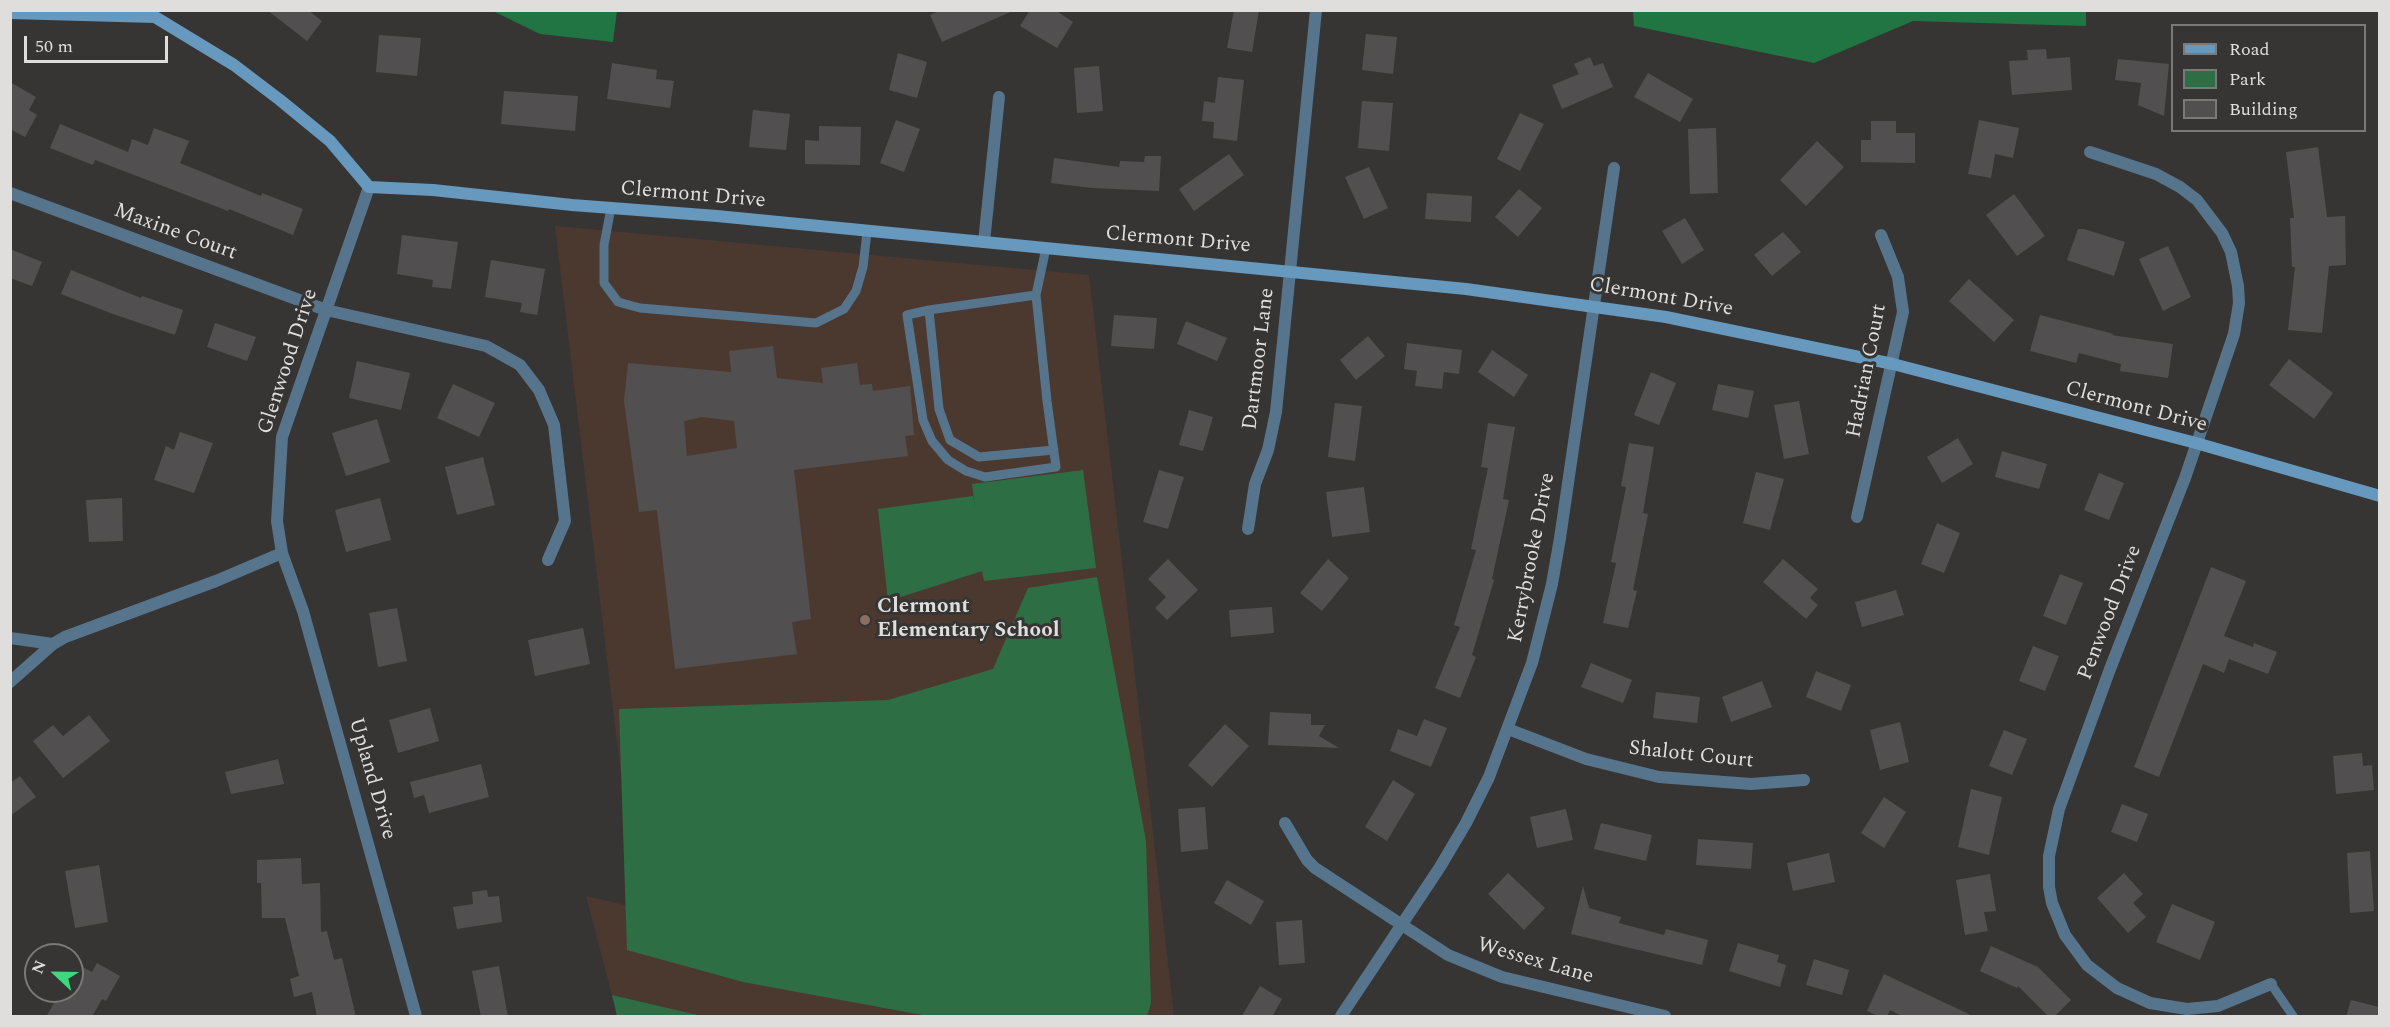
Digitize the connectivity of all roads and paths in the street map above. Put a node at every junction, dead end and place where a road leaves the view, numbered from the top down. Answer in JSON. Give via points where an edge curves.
{"nodes":[{"id":1,"x":1316,"y":10,"type":"edge"},
{"id":2,"x":10,"y":13,"type":"edge"},
{"id":3,"x":152,"y":14,"type":"edge"},
{"id":4,"x":999,"y":97,"type":"dead end"},
{"id":5,"x":2090,"y":152,"type":"dead end"},
{"id":6,"x":1614,"y":168,"type":"dead end"},
{"id":7,"x":369,"y":187,"type":"junction"},
{"id":8,"x":10,"y":193,"type":"edge"},
{"id":9,"x":611,"y":208,"type":"junction"},
{"id":10,"x":867,"y":232,"type":"junction"},
{"id":11,"x":1881,"y":235,"type":"dead end"},
{"id":12,"x":984,"y":242,"type":"junction"},
{"id":13,"x":1046,"y":248,"type":"junction"},
{"id":14,"x":1290,"y":271,"type":"junction"},
{"id":15,"x":1036,"y":295,"type":"junction"},
{"id":16,"x":1593,"y":306,"type":"junction"},
{"id":17,"x":326,"y":310,"type":"junction"},
{"id":18,"x":929,"y":310,"type":"junction"},
{"id":19,"x":1893,"y":364,"type":"junction"},
{"id":20,"x":2196,"y":443,"type":"junction"},
{"id":21,"x":1054,"y":450,"type":"junction"},
{"id":22,"x":2379,"y":496,"type":"edge"},
{"id":23,"x":1857,"y":517,"type":"dead end"},
{"id":24,"x":1248,"y":529,"type":"dead end"},
{"id":25,"x":282,"y":553,"type":"junction"},
{"id":26,"x":548,"y":560,"type":"dead end"},
{"id":27,"x":10,"y":638,"type":"edge"},
{"id":28,"x":52,"y":644,"type":"junction"},
{"id":29,"x":10,"y":682,"type":"edge"},
{"id":30,"x":1508,"y":729,"type":"junction"},
{"id":31,"x":1804,"y":780,"type":"dead end"},
{"id":32,"x":1285,"y":823,"type":"dead end"},
{"id":33,"x":1401,"y":926,"type":"junction"},
{"id":34,"x":2271,"y":984,"type":"joint"},
{"id":35,"x":416,"y":1017,"type":"edge"},
{"id":36,"x":1341,"y":1017,"type":"edge"},
{"id":37,"x":1665,"y":1017,"type":"edge"},
{"id":38,"x":2293,"y":1017,"type":"edge"}],
"edges":[{"from":1,"to":14,"type":"street","name":"Dartmoor Lane"},
{"from":2,"to":3,"type":"street"},
{"from":3,"to":7,"type":"street","via":[[234,65],[280,100],[330,141]]},
{"from":4,"to":12,"type":"street"},
{"from":5,"to":20,"type":"street","name":"Penwood Drive","via":[[2156,174],[2180,187],[2211,216],[2231,252],[2238,286],[2237,321]]},
{"from":6,"to":16,"type":"street","name":"Kerrybrooke Drive"},
{"from":7,"to":9,"type":"street","name":"Clermont Drive"},
{"from":7,"to":17,"type":"street","name":"Glenwood Drive"},
{"from":8,"to":17,"type":"street","name":"Maxine Court"},
{"from":9,"to":10,"type":"street","name":"Clermont Drive"},
{"from":9,"to":10,"type":"lane","via":[[604,245],[604,283],[618,302],[640,308],[816,323],[844,309],[856,291]]},
{"from":10,"to":12,"type":"street","name":"Clermont Drive"},
{"from":11,"to":19,"type":"street","name":"Hadrian Court","via":[[1902,293],[1903,312]]},
{"from":12,"to":13,"type":"street","name":"Clermont Drive"},
{"from":13,"to":14,"type":"street","name":"Clermont Drive"},
{"from":13,"to":15,"type":"lane"},
{"from":14,"to":16,"type":"street","name":"Clermont Drive"},
{"from":14,"to":24,"type":"street","name":"Dartmoor Lane","via":[[1275,420],[1256,484]]},
{"from":15,"to":18,"type":"lane"},
{"from":15,"to":21,"type":"lane"},
{"from":16,"to":19,"type":"street","name":"Clermont Drive","via":[[1666,317]]},
{"from":16,"to":30,"type":"street","name":"Kerrybrooke Drive","via":[[1552,584],[1532,663]]},
{"from":17,"to":25,"type":"street","name":"Glenwood Drive","via":[[282,437],[277,521]]},
{"from":17,"to":26,"type":"street","name":"Maxine Court","via":[[486,346],[520,365],[539,390],[554,425],[566,521]]},
{"from":18,"to":21,"type":"lane","via":[[939,409],[950,440],[979,458]]},
{"from":18,"to":21,"type":"lane","via":[[907,315],[922,420],[932,441],[948,460],[985,477],[1056,467]]},
{"from":19,"to":20,"type":"street","name":"Clermont Drive"},
{"from":19,"to":23,"type":"street","name":"Hadrian Court"},
{"from":20,"to":22,"type":"street","name":"Clermont Drive"},
{"from":20,"to":34,"type":"street","name":"Penwood Drive","via":[[2058,809],[2049,856],[2049,887],[2058,919],[2076,952],[2103,978],[2135,997],[2167,1006],[2204,1008]]},
{"from":25,"to":28,"type":"street"},
{"from":25,"to":35,"type":"street","name":"Upland Drive","via":[[303,611]]},
{"from":27,"to":28,"type":"street"},
{"from":28,"to":29,"type":"street"},
{"from":30,"to":31,"type":"street","name":"Shalott Court","via":[[1586,759],[1659,777],[1735,784]]},
{"from":30,"to":33,"type":"street","name":"Kerrybrooke Drive","via":[[1466,823]]},
{"from":32,"to":33,"type":"street","name":"Wessex Lane","via":[[1315,868]]},
{"from":33,"to":36,"type":"street","name":"Kerrybrooke Drive"},
{"from":33,"to":37,"type":"street","name":"Wessex Lane","via":[[1448,955],[1502,977]]},
{"from":34,"to":38,"type":"lane"}]}
